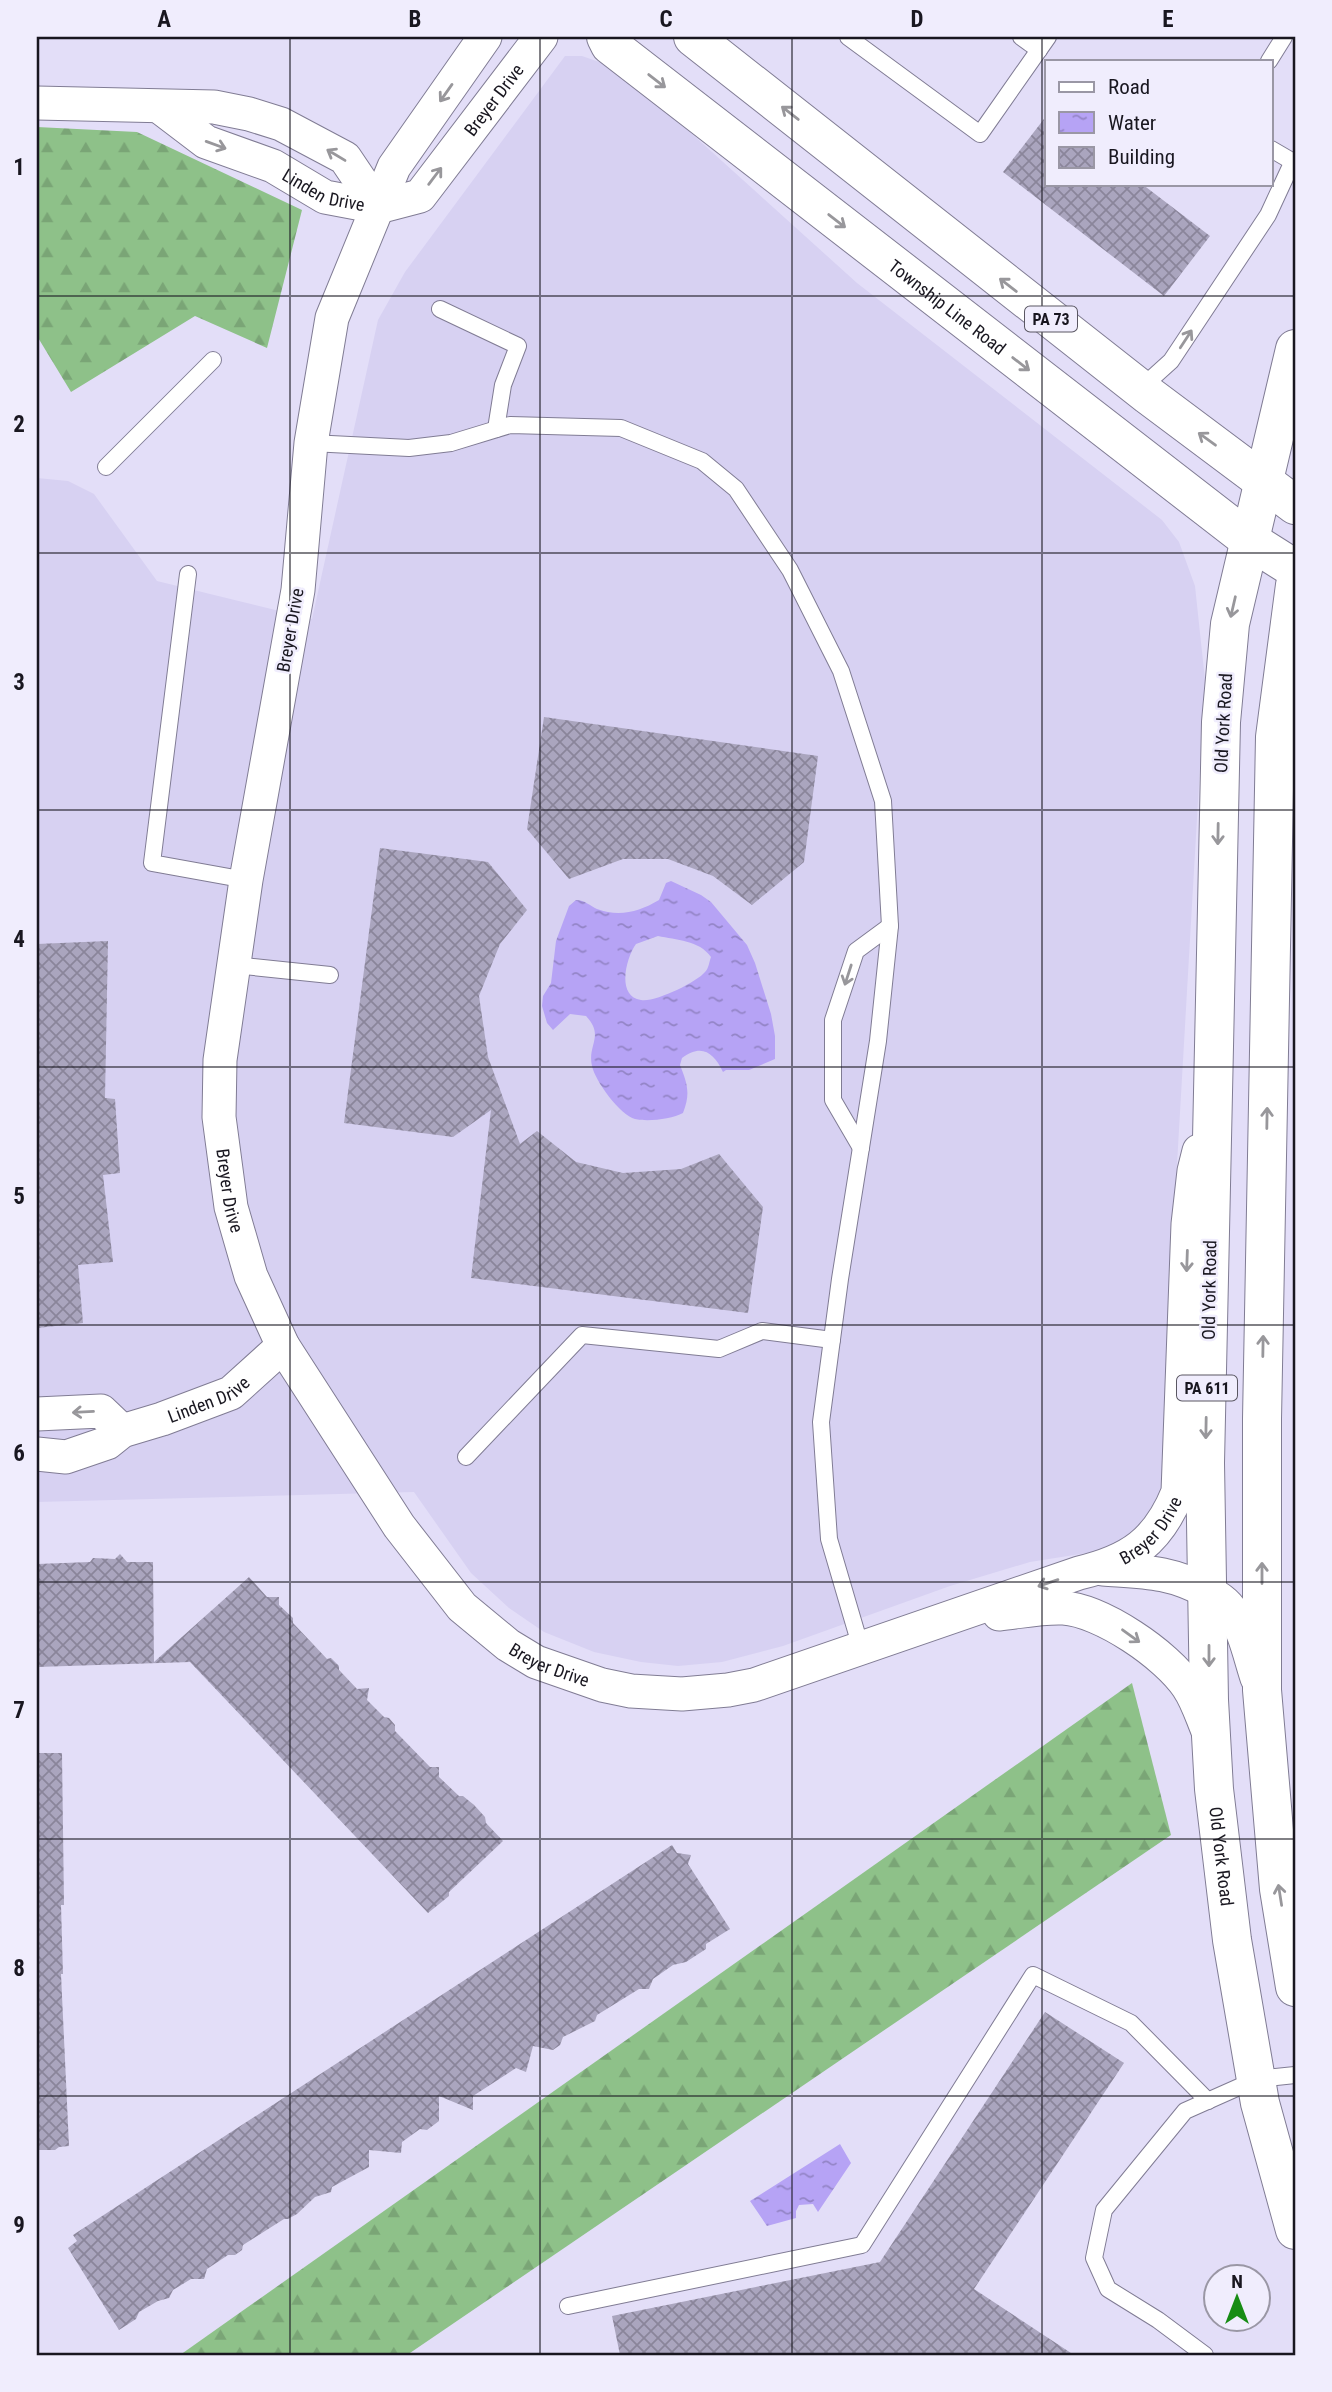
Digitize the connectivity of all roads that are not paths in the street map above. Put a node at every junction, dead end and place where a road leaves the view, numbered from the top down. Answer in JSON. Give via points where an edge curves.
{"nodes":[{"id":1,"x":485,"y":37,"type":"edge"},
{"id":2,"x":541,"y":37,"type":"edge"},
{"id":3,"x":606,"y":37,"type":"edge"},
{"id":4,"x":693,"y":37,"type":"edge"},
{"id":5,"x":848,"y":37,"type":"edge"},
{"id":6,"x":1021,"y":37,"type":"edge"},
{"id":7,"x":1284,"y":37,"type":"edge"},
{"id":8,"x":1043,"y":43,"type":"edge"},
{"id":9,"x":1270,"y":60,"type":"edge"},
{"id":10,"x":37,"y":103,"type":"edge"},
{"id":11,"x":1272,"y":150,"type":"edge"},
{"id":12,"x":1294,"y":162,"type":"edge"},
{"id":13,"x":378,"y":207,"type":"junction"},
{"id":14,"x":440,"y":309,"type":"dead end"},
{"id":15,"x":1295,"y":349,"type":"edge"},
{"id":16,"x":213,"y":360,"type":"dead end"},
{"id":17,"x":1140,"y":389,"type":"junction"},
{"id":18,"x":496,"y":429,"type":"junction"},
{"id":19,"x":311,"y":443,"type":"junction"},
{"id":20,"x":106,"y":467,"type":"dead end"},
{"id":21,"x":1263,"y":478,"type":"junction"},
{"id":22,"x":1295,"y":505,"type":"edge"},
{"id":23,"x":1249,"y":540,"type":"junction"},
{"id":24,"x":1295,"y":569,"type":"edge"},
{"id":25,"x":188,"y":574,"type":"dead end"},
{"id":26,"x":1295,"y":585,"type":"edge"},
{"id":27,"x":1285,"y":725,"type":"edge"},
{"id":28,"x":246,"y":880,"type":"junction"},
{"id":29,"x":890,"y":926,"type":"junction"},
{"id":30,"x":234,"y":965,"type":"junction"},
{"id":31,"x":330,"y":975,"type":"dead end"},
{"id":32,"x":1212,"y":1098,"type":"junction"},
{"id":33,"x":861,"y":1148,"type":"junction"},
{"id":34,"x":832,"y":1340,"type":"junction"},
{"id":35,"x":283,"y":1346,"type":"junction"},
{"id":36,"x":37,"y":1414,"type":"edge"},
{"id":37,"x":122,"y":1431,"type":"junction"},
{"id":38,"x":37,"y":1454,"type":"edge"},
{"id":39,"x":466,"y":1457,"type":"dead end"},
{"id":40,"x":1098,"y":1568,"type":"junction"},
{"id":41,"x":1209,"y":1593,"type":"junction"},
{"id":42,"x":947,"y":1618,"type":"junction"},
{"id":43,"x":861,"y":1648,"type":"junction"},
{"id":44,"x":1262,"y":1690,"type":"junction"},
{"id":45,"x":1212,"y":1740,"type":"junction"},
{"id":46,"x":1294,"y":1971,"type":"edge"},
{"id":47,"x":1295,"y":2075,"type":"edge"},
{"id":48,"x":1256,"y":2078,"type":"junction"},
{"id":49,"x":1208,"y":2101,"type":"junction"},
{"id":50,"x":1295,"y":2230,"type":"edge"},
{"id":51,"x":568,"y":2306,"type":"dead end"},
{"id":52,"x":1205,"y":2355,"type":"edge"}],
"edges":[{"from":1,"to":13,"type":"street","name":"Breyer Drive","one_way":true,"via":[[394,167]]},
{"from":13,"to":2,"type":"street","name":"Breyer Drive","one_way":true,"via":[[420,196]]},
{"from":3,"to":23,"type":"main road","name":"Township Line Road","one_way":true,"via":[[610,45]]},
{"from":17,"to":4,"type":"main road","number":"PA 73","one_way":true},
{"from":5,"to":8,"type":"lane","via":[[980,134]]},
{"from":6,"to":8,"type":"lane"},
{"from":7,"to":9,"type":"lane"},
{"from":10,"to":13,"type":"street","name":"Linden Drive","via":[[160,107],[206,142],[273,166],[325,197]]},
{"from":11,"to":12,"type":"lane"},
{"from":17,"to":12,"type":"lane","one_way":true,"via":[[1171,361],[1268,215]]},
{"from":13,"to":19,"type":"street","name":"Breyer Drive","via":[[332,318]]},
{"from":14,"to":18,"type":"lane","via":[[518,346],[503,385]]},
{"from":15,"to":21,"type":"main road","name":"Old York Road","number":"PA 611"},
{"from":16,"to":20,"type":"lane"},
{"from":21,"to":17,"type":"main road","number":"PA 73","one_way":true},
{"from":18,"to":19,"type":"lane","via":[[451,443],[409,448]]},
{"from":18,"to":29,"type":"lane","via":[[510,425],[621,428],[702,461],[736,489],[790,570],[841,671],[883,801]]},
{"from":19,"to":28,"type":"street","name":"Breyer Drive","via":[[298,590]]},
{"from":21,"to":22,"type":"main road","number":"PA 73"},
{"from":21,"to":23,"type":"main road","name":"Old York Road","number":"PA 611"},
{"from":23,"to":24,"type":"main road","name":"Township Line Road"},
{"from":23,"to":32,"type":"main road","name":"Old York Road","number":"PA 611","one_way":true,"via":[[1230,624],[1221,722]]},
{"from":25,"to":28,"type":"lane","via":[[152,863]]},
{"from":26,"to":27,"type":"main road","number":"PA 611"},
{"from":44,"to":27,"type":"main road","number":"PA 611","one_way":true,"via":[[1262,1405]]},
{"from":28,"to":30,"type":"street","name":"Breyer Drive"},
{"from":29,"to":33,"type":"lane"},
{"from":29,"to":33,"type":"lane","one_way":true,"via":[[856,951],[833,1020],[833,1100]]},
{"from":30,"to":31,"type":"lane"},
{"from":30,"to":35,"type":"street","name":"Breyer Drive","via":[[220,1060],[224,1157],[240,1244]]},
{"from":32,"to":40,"type":"street","name":"Breyer Drive","one_way":true,"via":[[1194,1171],[1188,1224],[1178,1492],[1163,1525],[1149,1539],[1132,1554]]},
{"from":32,"to":41,"type":"main road","name":"Old York Road","number":"PA 611","one_way":true,"via":[[1205,1463]]},
{"from":33,"to":34,"type":"lane"},
{"from":34,"to":39,"type":"lane","via":[[762,1331],[719,1349],[582,1335]]},
{"from":34,"to":43,"type":"lane","via":[[821,1422],[829,1539]]},
{"from":35,"to":37,"type":"street","name":"Linden Drive","via":[[231,1392]]},
{"from":35,"to":43,"type":"street","name":"Breyer Drive","via":[[398,1526],[462,1607],[536,1662],[631,1692],[682,1694],[754,1685]]},
{"from":37,"to":36,"type":"street","one_way":true,"via":[[101,1411]]},
{"from":37,"to":38,"type":"street","name":"Linden Drive","via":[[107,1443],[66,1457]]},
{"from":40,"to":41,"type":"street","name":"Breyer Drive","via":[[1165,1574]]},
{"from":40,"to":42,"type":"street","name":"Breyer Drive","one_way":true},
{"from":41,"to":44,"type":"street","name":"Breyer Drive","via":[[1231,1609]]},
{"from":41,"to":45,"type":"main road","name":"Old York Road","number":"PA 611","one_way":true},
{"from":42,"to":43,"type":"street","name":"Breyer Drive"},
{"from":42,"to":45,"type":"street","name":"Breyer Drive","one_way":true,"via":[[1064,1608],[1104,1620],[1154,1654],[1188,1687]]},
{"from":46,"to":44,"type":"main road","number":"PA 611","one_way":true,"via":[[1279,1889]]},
{"from":45,"to":48,"type":"main road","name":"Old York Road","number":"PA 611","via":[[1232,1940]]},
{"from":47,"to":48,"type":"lane"},
{"from":48,"to":49,"type":"lane"},
{"from":48,"to":50,"type":"main road","name":"Old York Road","number":"PA 611"},
{"from":49,"to":51,"type":"lane","via":[[1131,2023],[1033,1975],[862,2245]]},
{"from":49,"to":52,"type":"lane","via":[[1185,2111],[1104,2210],[1094,2258],[1108,2289]]}]}
